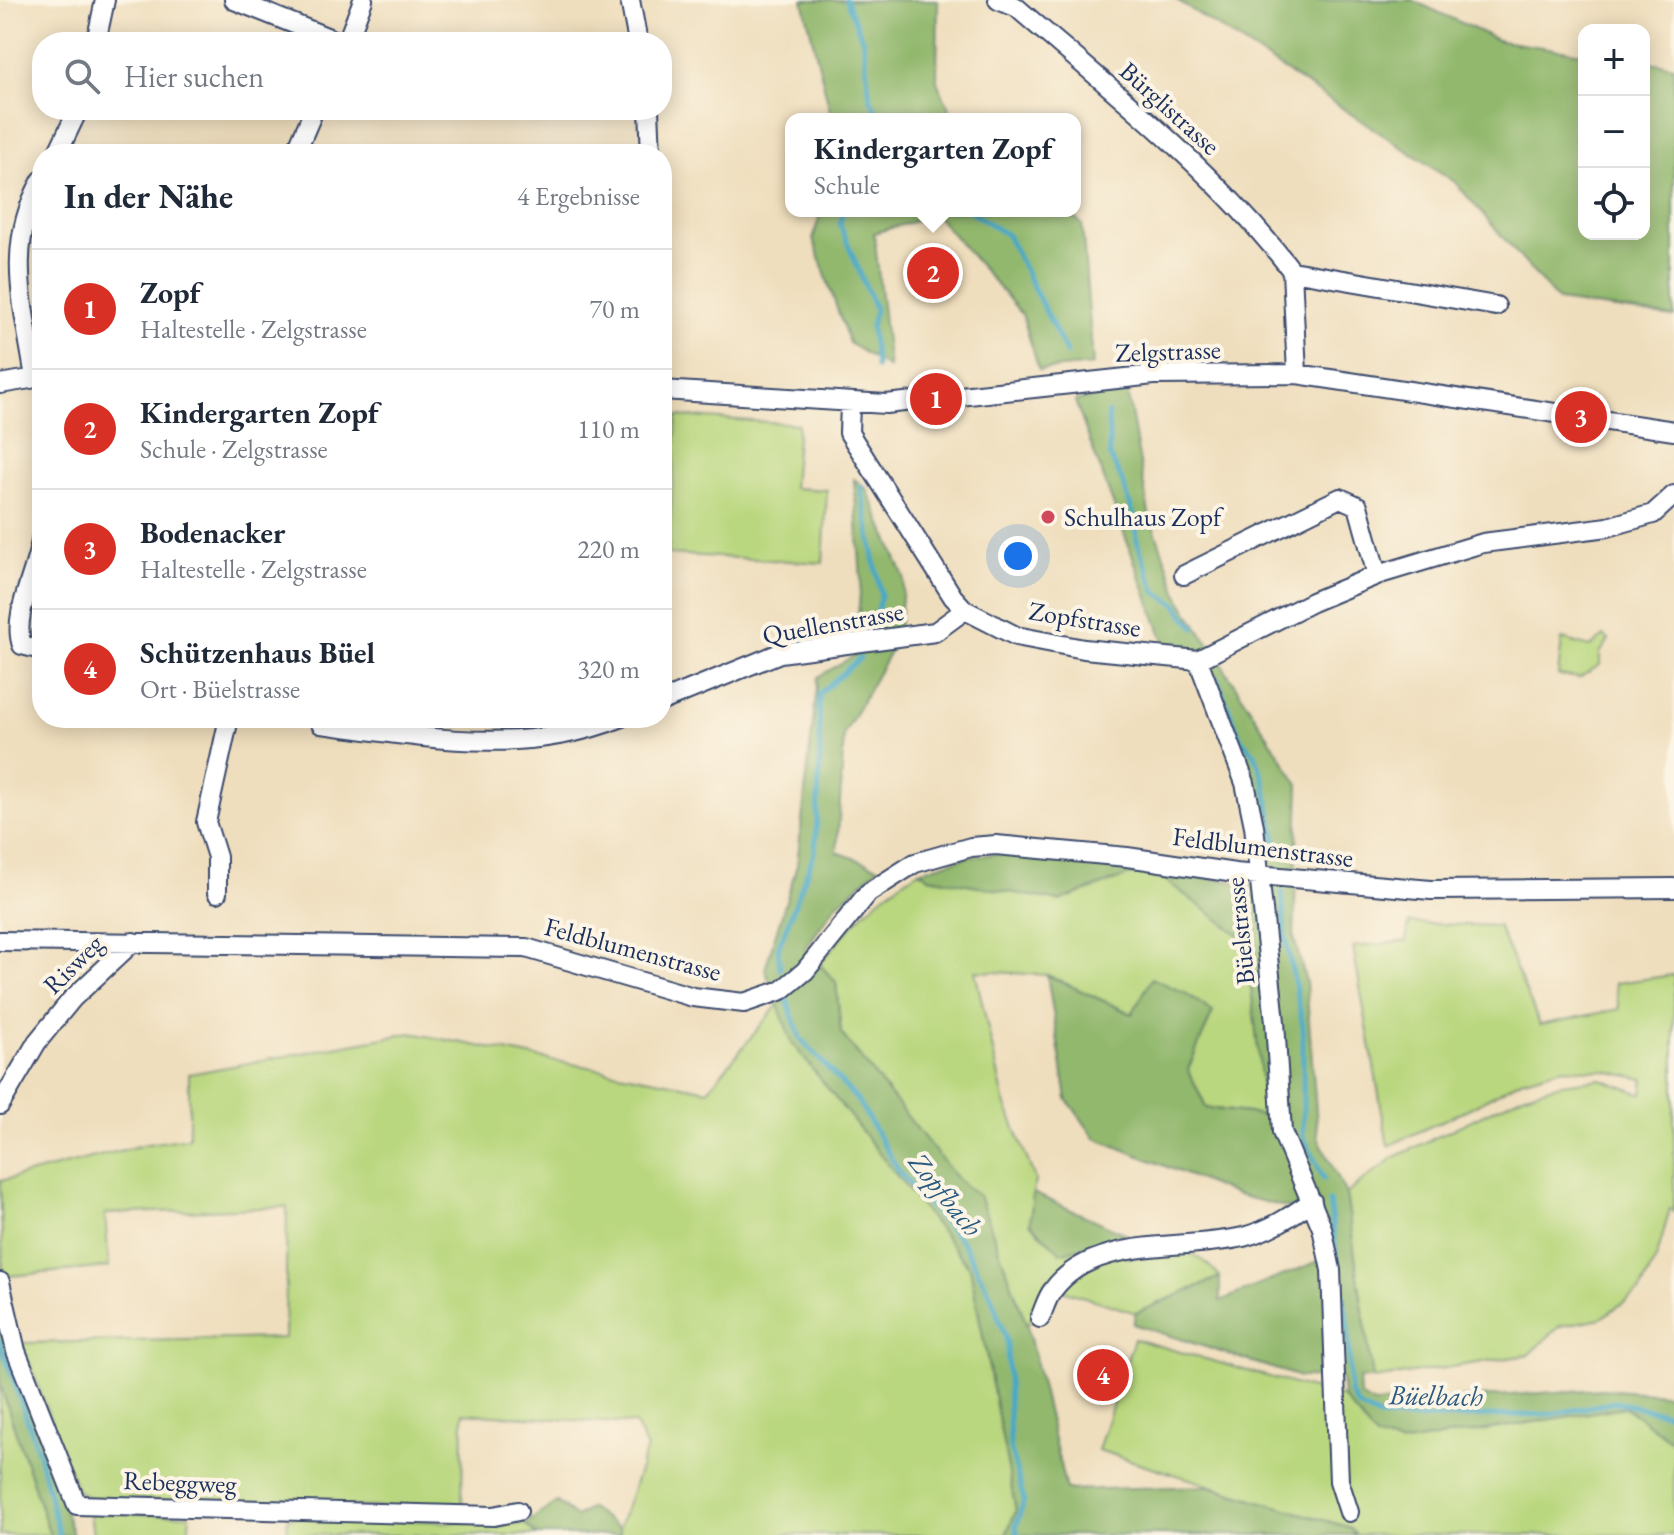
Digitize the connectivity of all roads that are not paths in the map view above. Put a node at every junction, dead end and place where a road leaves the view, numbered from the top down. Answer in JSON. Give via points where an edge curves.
{"nodes":[{"id":1,"x":105,"y":0,"type":"edge"},
{"id":2,"x":234,"y":0,"type":"edge"},
{"id":3,"x":363,"y":0,"type":"edge"},
{"id":4,"x":630,"y":0,"type":"edge"},
{"id":5,"x":998,"y":0,"type":"edge"},
{"id":6,"x":98,"y":32,"type":"edge"},
{"id":7,"x":314,"y":32,"type":"edge"},
{"id":8,"x":351,"y":32,"type":"edge"},
{"id":9,"x":636,"y":32,"type":"edge"},
{"id":10,"x":73,"y":120,"type":"edge"},
{"id":11,"x":310,"y":120,"type":"edge"},
{"id":12,"x":649,"y":120,"type":"edge"},
{"id":13,"x":62,"y":144,"type":"edge"},
{"id":14,"x":299,"y":144,"type":"edge"},
{"id":15,"x":651,"y":144,"type":"edge"},
{"id":16,"x":32,"y":200,"type":"edge"},
{"id":17,"x":1292,"y":271,"type":"junction"},
{"id":18,"x":1496,"y":306,"type":"dead end"},
{"id":19,"x":32,"y":342,"type":"edge"},
{"id":20,"x":1297,"y":374,"type":"junction"},
{"id":21,"x":32,"y":378,"type":"edge"},
{"id":22,"x":0,"y":384,"type":"edge"},
{"id":23,"x":672,"y":391,"type":"edge"},
{"id":24,"x":850,"y":404,"type":"junction"},
{"id":25,"x":1674,"y":431,"type":"edge"},
{"id":26,"x":1674,"y":495,"type":"edge"},
{"id":27,"x":1184,"y":575,"type":"dead end"},
{"id":28,"x":1377,"y":575,"type":"junction"},
{"id":29,"x":32,"y":583,"type":"edge"},
{"id":30,"x":965,"y":610,"type":"junction"},
{"id":31,"x":32,"y":648,"type":"edge"},
{"id":32,"x":1198,"y":660,"type":"junction"},
{"id":33,"x":672,"y":697,"type":"edge"},
{"id":34,"x":226,"y":728,"type":"edge"},
{"id":35,"x":358,"y":728,"type":"edge"},
{"id":36,"x":591,"y":728,"type":"edge"},
{"id":37,"x":1261,"y":874,"type":"junction"},
{"id":38,"x":1674,"y":888,"type":"edge"},
{"id":39,"x":217,"y":893,"type":"dead end"},
{"id":40,"x":0,"y":941,"type":"edge"},
{"id":41,"x":133,"y":942,"type":"junction"},
{"id":42,"x":1,"y":1107,"type":"edge"},
{"id":43,"x":1312,"y":1201,"type":"junction"},
{"id":44,"x":0,"y":1282,"type":"edge"},
{"id":45,"x":1040,"y":1318,"type":"dead end"},
{"id":46,"x":518,"y":1511,"type":"dead end"},
{"id":47,"x":1349,"y":1512,"type":"dead end"}],
"edges":[{"from":1,"to":6,"type":"street"},
{"from":2,"to":7,"type":"street"},
{"from":3,"to":8,"type":"street"},
{"from":4,"to":9,"type":"street"},
{"from":5,"to":17,"type":"street","name":"Bürglistrasse","via":[[1016,7],[1198,166]]},
{"from":10,"to":13,"type":"street"},
{"from":11,"to":14,"type":"street"},
{"from":12,"to":15,"type":"street"},
{"from":16,"to":19,"type":"street","via":[[24,216],[18,261]]},
{"from":17,"to":18,"type":"street"},
{"from":17,"to":20,"type":"street"},
{"from":20,"to":24,"type":"street","name":"Zelgstrasse","via":[[1154,375]]},
{"from":20,"to":25,"type":"street","name":"Zelgstrasse"},
{"from":21,"to":22,"type":"street"},
{"from":23,"to":24,"type":"street","name":"Zelgstrasse"},
{"from":24,"to":30,"type":"street","name":"Zopfstrasse","via":[[849,433]]},
{"from":26,"to":28,"type":"street","via":[[1653,514],[1608,527],[1483,543]]},
{"from":27,"to":28,"type":"street","via":[[1340,498],[1358,506]]},
{"from":28,"to":32,"type":"street"},
{"from":29,"to":31,"type":"street","via":[[18,633],[22,645]]},
{"from":30,"to":32,"type":"street","name":"Zopfstrasse","via":[[1016,636]]},
{"from":30,"to":33,"type":"street","name":"Quellenstrasse","via":[[935,632],[780,653]]},
{"from":32,"to":37,"type":"street","name":"Büelstrasse","via":[[1245,783]]},
{"from":34,"to":39,"type":"street","via":[[206,822],[217,857]]},
{"from":35,"to":36,"type":"street","via":[[497,743]]},
{"from":37,"to":38,"type":"street","name":"Feldblumenstrasse","via":[[1431,890]]},
{"from":37,"to":41,"type":"street","name":"Feldblumenstrasse","via":[[996,845],[949,852],[915,863],[868,893],[805,971],[782,990],[744,1003],[693,997],[526,948]]},
{"from":37,"to":43,"type":"street","name":"Büelstrasse","via":[[1282,1132]]},
{"from":40,"to":41,"type":"street","name":"Feldblumenstrasse"},
{"from":41,"to":42,"type":"street","name":"Risweg","via":[[72,999],[30,1053]]},
{"from":43,"to":45,"type":"street","via":[[1281,1224],[1245,1237],[1116,1253],[1085,1264],[1053,1289]]},
{"from":43,"to":47,"type":"street","name":"Büelstrasse","via":[[1331,1270],[1339,1481]]},
{"from":44,"to":46,"type":"street","name":"Rebeggweg","via":[[16,1351],[77,1505],[494,1516]]}]}
